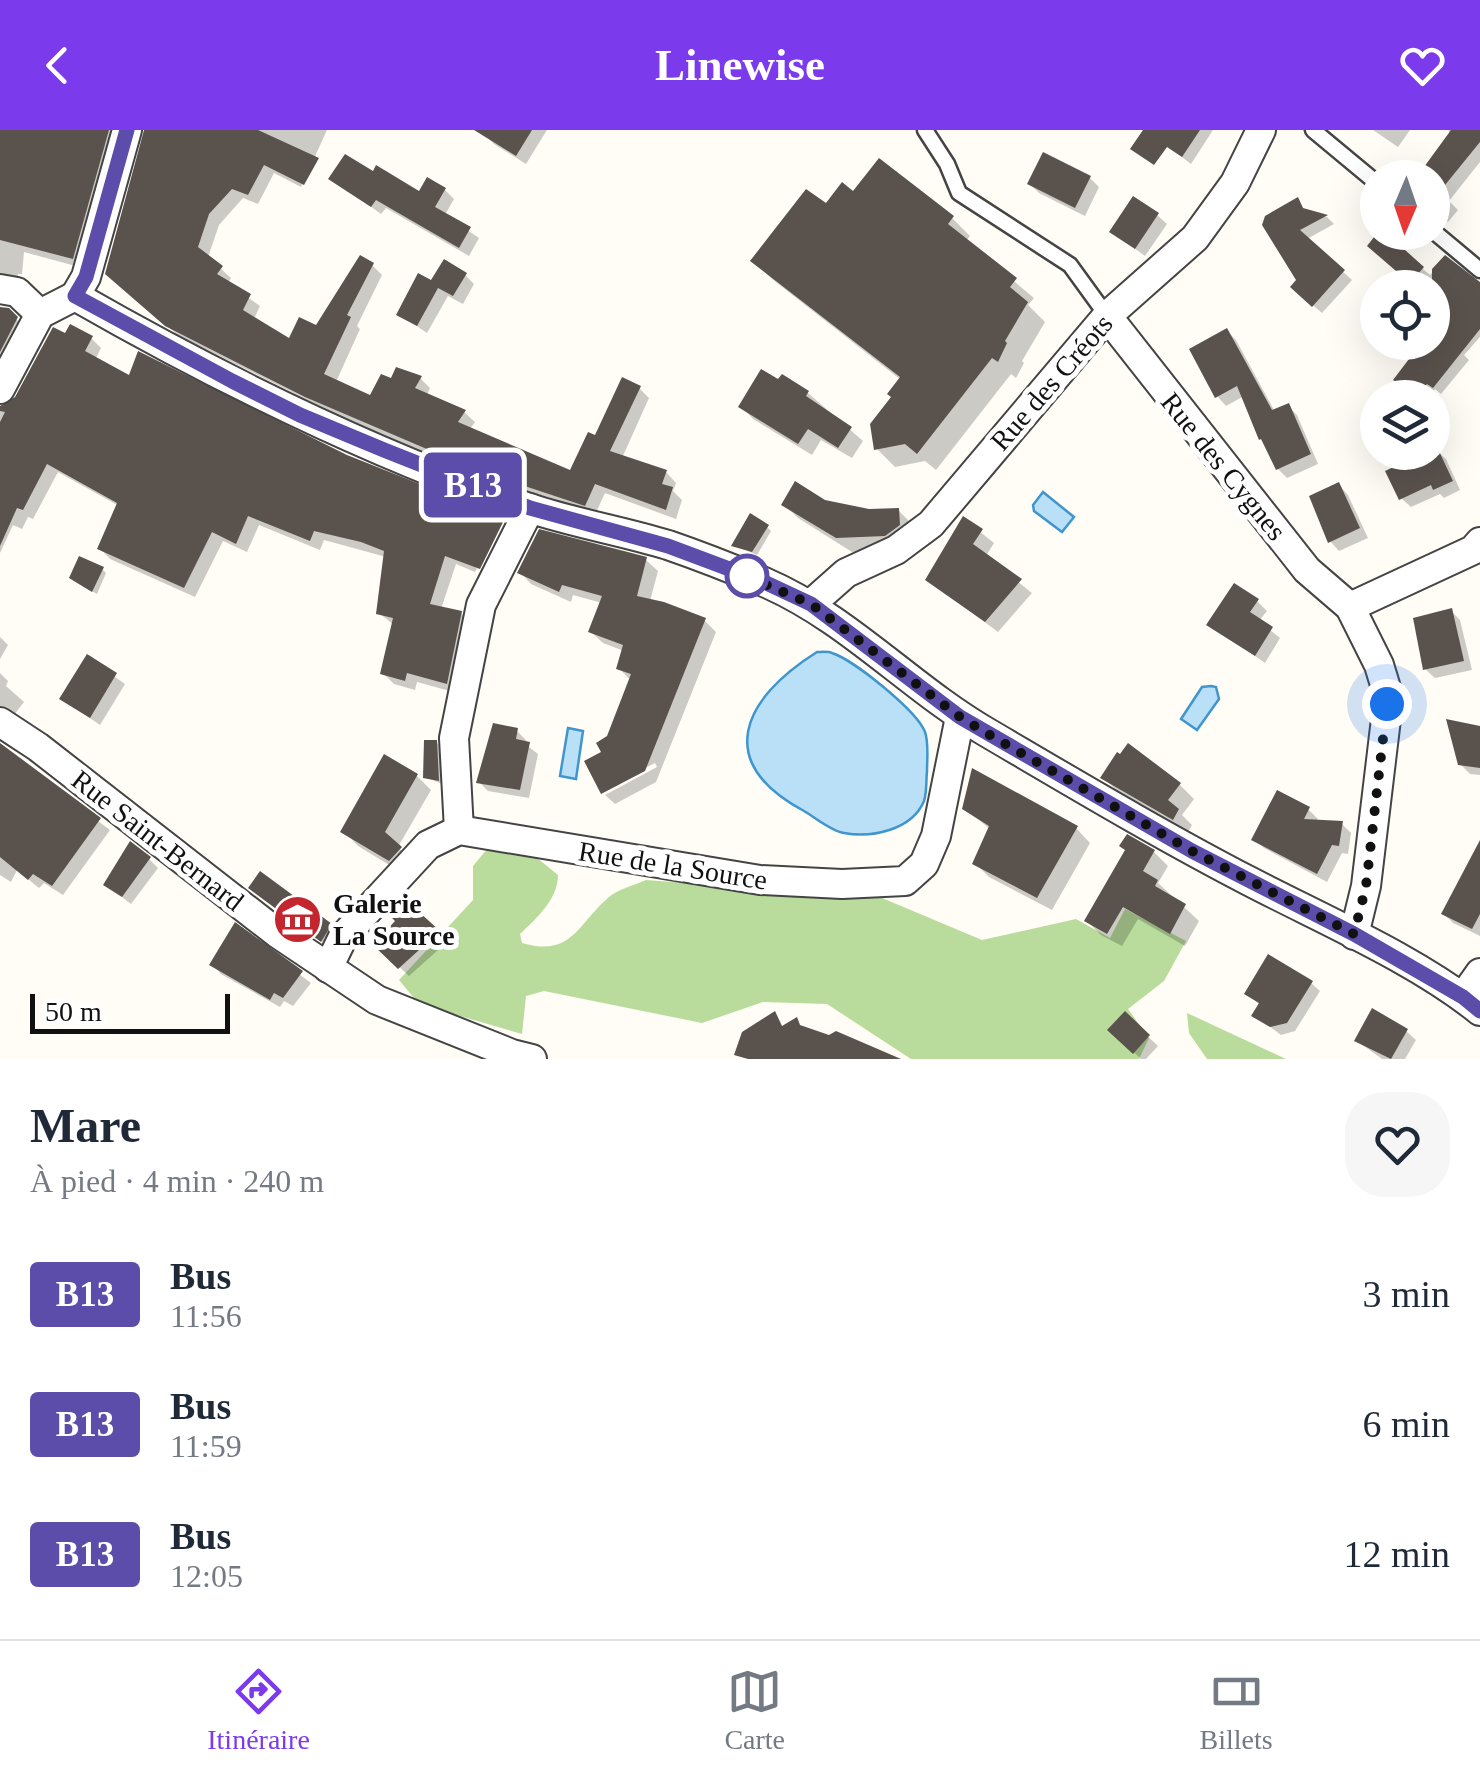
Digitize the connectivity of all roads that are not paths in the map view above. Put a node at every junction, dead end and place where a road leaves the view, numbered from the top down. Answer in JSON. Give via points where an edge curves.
{"nodes":[{"id":1,"x":127,"y":130,"type":"edge"},
{"id":2,"x":925,"y":130,"type":"edge"},
{"id":3,"x":1261,"y":130,"type":"edge"},
{"id":4,"x":1313,"y":130,"type":"edge"},
{"id":5,"x":1360,"y":169,"type":"edge"},
{"id":6,"x":1450,"y":245,"type":"edge"},
{"id":7,"x":1480,"y":270,"type":"edge"},
{"id":8,"x":0,"y":290,"type":"edge"},
{"id":9,"x":75,"y":296,"type":"junction"},
{"id":10,"x":40,"y":314,"type":"junction"},
{"id":11,"x":1108,"y":316,"type":"junction"},
{"id":12,"x":0,"y":390,"type":"edge"},
{"id":13,"x":530,"y":508,"type":"junction"},
{"id":14,"x":1480,"y":542,"type":"edge"},
{"id":15,"x":811,"y":604,"type":"junction"},
{"id":16,"x":1350,"y":608,"type":"junction"},
{"id":17,"x":960,"y":717,"type":"junction"},
{"id":18,"x":0,"y":722,"type":"edge"},
{"id":19,"x":459,"y":830,"type":"junction"},
{"id":20,"x":1354,"y":934,"type":"junction"},
{"id":21,"x":328,"y":968,"type":"junction"},
{"id":22,"x":1480,"y":973,"type":"edge"},
{"id":23,"x":1472,"y":1004,"type":"edge"},
{"id":24,"x":532,"y":1059,"type":"edge"}],
"edges":[{"from":1,"to":9,"type":"street"},
{"from":2,"to":11,"type":"lane","via":[[959,193],[1070,266]]},
{"from":3,"to":11,"type":"street","name":"Rue des Créots","via":[[1217,212]]},
{"from":4,"to":5,"type":"lane"},
{"from":6,"to":7,"type":"lane"},
{"from":8,"to":10,"type":"street","via":[[17,292]]},
{"from":9,"to":10,"type":"street"},
{"from":9,"to":13,"type":"street","via":[[300,415]]},
{"from":10,"to":12,"type":"street"},
{"from":11,"to":15,"type":"street","name":"Rue des Créots","via":[[931,524],[896,550],[846,573]]},
{"from":11,"to":16,"type":"street","name":"Rue des Cygnes","via":[[1307,570]]},
{"from":13,"to":15,"type":"street","via":[[668,546]]},
{"from":13,"to":19,"type":"street","via":[[481,604],[454,738]]},
{"from":14,"to":16,"type":"street"},
{"from":15,"to":17,"type":"street"},
{"from":16,"to":20,"type":"street","name":"Rue des Cygnes","via":[[1379,665],[1387,704],[1366,886]]},
{"from":17,"to":19,"type":"street","name":"Rue de la Source","via":[[936,836],[924,864],[905,881],[760,880]]},
{"from":17,"to":20,"type":"street","via":[[1192,851]]},
{"from":18,"to":21,"type":"street","name":"Rue Saint-Bernard"},
{"from":19,"to":21,"type":"street","via":[[428,846],[343,938]]},
{"from":20,"to":23,"type":"street"},
{"from":21,"to":24,"type":"street","name":"Rue Saint-Bernard","via":[[377,1000]]},
{"from":22,"to":23,"type":"street"}]}
